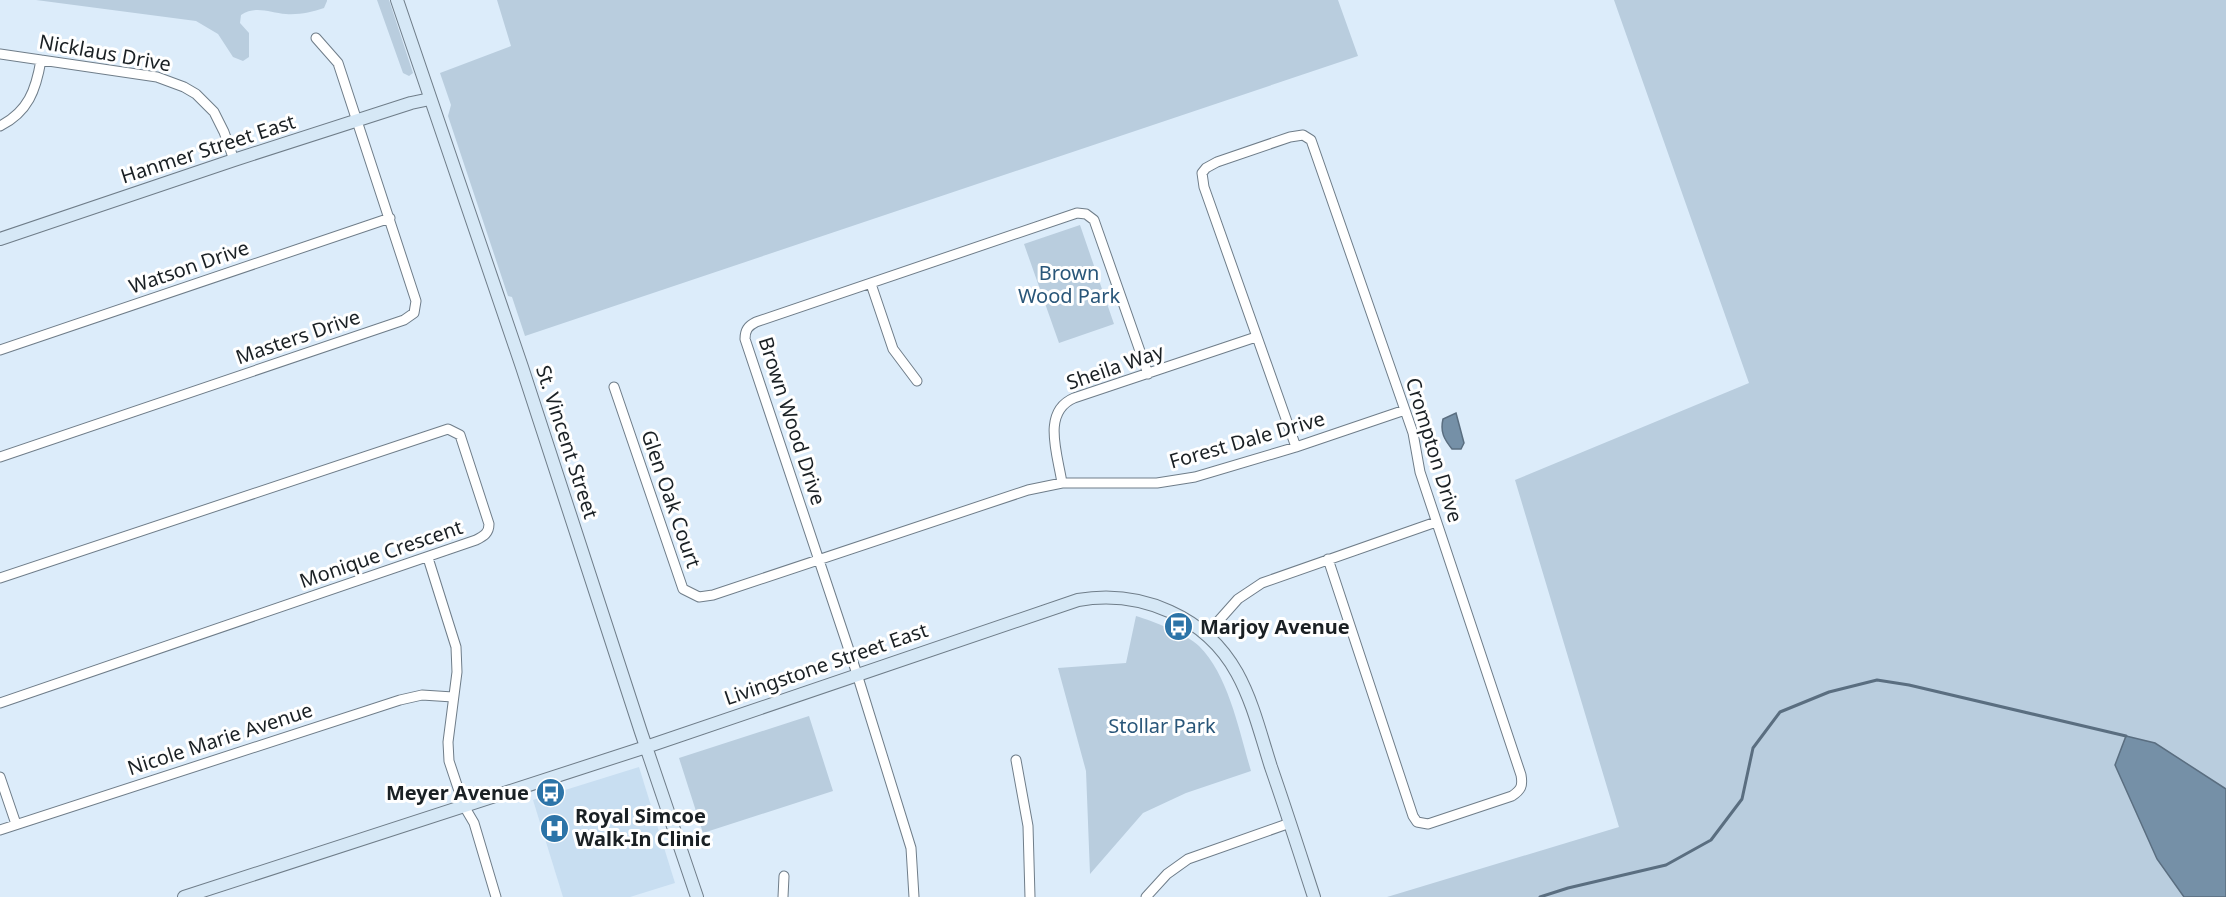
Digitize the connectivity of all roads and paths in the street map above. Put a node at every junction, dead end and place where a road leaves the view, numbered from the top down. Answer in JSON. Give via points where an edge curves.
{"nodes":[{"id":1,"x":397,"y":0,"type":"edge"},
{"id":2,"x":316,"y":38,"type":"dead end"},
{"id":3,"x":0,"y":54,"type":"edge"},
{"id":4,"x":41,"y":60,"type":"junction"},
{"id":5,"x":430,"y":99,"type":"junction"},
{"id":6,"x":357,"y":120,"type":"junction"},
{"id":7,"x":0,"y":126,"type":"edge"},
{"id":8,"x":234,"y":160,"type":"junction"},
{"id":9,"x":390,"y":218,"type":"junction"},
{"id":10,"x":0,"y":239,"type":"edge"},
{"id":11,"x":871,"y":284,"type":"junction"},
{"id":12,"x":1256,"y":337,"type":"junction"},
{"id":13,"x":0,"y":350,"type":"edge"},
{"id":14,"x":1148,"y":374,"type":"junction"},
{"id":15,"x":918,"y":381,"type":"dead end"},
{"id":16,"x":614,"y":387,"type":"dead end"},
{"id":17,"x":1405,"y":410,"type":"junction"},
{"id":18,"x":1296,"y":447,"type":"junction"},
{"id":19,"x":0,"y":457,"type":"edge"},
{"id":20,"x":1062,"y":483,"type":"junction"},
{"id":21,"x":1436,"y":522,"type":"junction"},
{"id":22,"x":428,"y":558,"type":"junction"},
{"id":23,"x":819,"y":558,"type":"junction"},
{"id":24,"x":1328,"y":559,"type":"junction"},
{"id":25,"x":0,"y":578,"type":"edge"},
{"id":26,"x":1206,"y":635,"type":"junction"},
{"id":27,"x":857,"y":674,"type":"junction"},
{"id":28,"x":453,"y":697,"type":"junction"},
{"id":29,"x":0,"y":703,"type":"edge"},
{"id":30,"x":646,"y":747,"type":"junction"},
{"id":31,"x":1016,"y":760,"type":"dead end"},
{"id":32,"x":0,"y":777,"type":"edge"},
{"id":33,"x":464,"y":806,"type":"junction"},
{"id":34,"x":1290,"y":823,"type":"junction"},
{"id":35,"x":16,"y":824,"type":"junction"},
{"id":36,"x":0,"y":830,"type":"edge"},
{"id":37,"x":784,"y":876,"type":"dead end"},
{"id":38,"x":184,"y":897,"type":"edge"},
{"id":39,"x":496,"y":897,"type":"edge"},
{"id":40,"x":698,"y":897,"type":"edge"},
{"id":41,"x":783,"y":897,"type":"edge"},
{"id":42,"x":914,"y":897,"type":"edge"},
{"id":43,"x":1030,"y":897,"type":"edge"},
{"id":44,"x":1146,"y":897,"type":"edge"},
{"id":45,"x":1314,"y":897,"type":"edge"}],
"edges":[{"from":1,"to":5,"type":"street","name":"St. Vincent Street"},
{"from":2,"to":6,"type":"street","name":"Masters Drive","via":[[338,63]]},
{"from":3,"to":4,"type":"street","name":"Nicklaus Drive"},
{"from":4,"to":7,"type":"street","via":[[30,101]]},
{"from":4,"to":8,"type":"street","name":"Nicklaus Drive","via":[[157,76],[184,87],[213,112]]},
{"from":5,"to":6,"type":"street","name":"Hanmer Street East"},
{"from":5,"to":30,"type":"street","name":"St. Vincent Street"},
{"from":6,"to":8,"type":"street","name":"Hanmer Street East"},
{"from":6,"to":9,"type":"street","name":"Masters Drive"},
{"from":8,"to":10,"type":"street","name":"Hanmer Street East"},
{"from":9,"to":13,"type":"street","name":"Watson Drive"},
{"from":9,"to":19,"type":"street","name":"Masters Drive","via":[[416,301],[410,317]]},
{"from":11,"to":14,"type":"street","name":"Brown Wood Drive","via":[[1077,213],[1086,214],[1094,220]]},
{"from":11,"to":15,"type":"street","via":[[893,349]]},
{"from":11,"to":23,"type":"street","name":"Brown Wood Drive","via":[[756,322],[745,332],[744,339]]},
{"from":12,"to":14,"type":"street","name":"Sheila Way"},
{"from":12,"to":17,"type":"street","name":"Crompton Drive","via":[[1202,174],[1217,162],[1303,135],[1311,140]]},
{"from":12,"to":18,"type":"street","name":"Crompton Drive"},
{"from":14,"to":20,"type":"street","name":"Sheila Way","via":[[1062,405],[1053,421]]},
{"from":16,"to":23,"type":"street","name":"Glen Oak Court","via":[[683,589],[699,597],[713,595]]},
{"from":17,"to":18,"type":"street","name":"Forest Dale Drive"},
{"from":17,"to":21,"type":"street","name":"Crompton Drive"},
{"from":18,"to":20,"type":"street","name":"Forest Dale Drive","via":[[1179,480]]},
{"from":20,"to":23,"type":"street","name":"Forest Dale Drive","via":[[1008,495]]},
{"from":21,"to":24,"type":"street"},
{"from":21,"to":24,"type":"street","name":"Crompton Drive","via":[[1523,783],[1512,796],[1436,822],[1417,822]]},
{"from":22,"to":25,"type":"street","name":"Monique Crescent","via":[[484,537],[489,530],[460,435],[448,429]]},
{"from":22,"to":28,"type":"street","via":[[456,647]]},
{"from":22,"to":29,"type":"street","name":"Monique Crescent"},
{"from":23,"to":27,"type":"street","name":"Brown Wood Drive"},
{"from":24,"to":26,"type":"street","via":[[1248,590]]},
{"from":26,"to":27,"type":"street","name":"Livingstone Street East","via":[[1174,613],[1149,603],[1094,598]]},
{"from":26,"to":34,"type":"street","name":"Livingstone Street East","via":[[1224,653],[1244,687]]},
{"from":27,"to":30,"type":"street","name":"Livingstone Street East"},
{"from":27,"to":42,"type":"street","name":"Brown Wood Drive","via":[[911,848]]},
{"from":28,"to":33,"type":"street","via":[[448,754]]},
{"from":28,"to":35,"type":"street","name":"Nicole Marie Avenue","via":[[422,695],[400,700]]},
{"from":30,"to":33,"type":"street","name":"Livingstone Street East"},
{"from":30,"to":40,"type":"street","name":"St. Vincent Street"},
{"from":31,"to":43,"type":"street","via":[[1028,826]]},
{"from":32,"to":35,"type":"street"},
{"from":33,"to":38,"type":"street","name":"Livingstone Street East"},
{"from":33,"to":39,"type":"street","via":[[474,824]]},
{"from":34,"to":44,"type":"street","via":[[1188,859]]},
{"from":34,"to":45,"type":"street","name":"Livingstone Street East"},
{"from":35,"to":36,"type":"street","name":"Nicole Marie Avenue"},
{"from":37,"to":41,"type":"street"}]}
